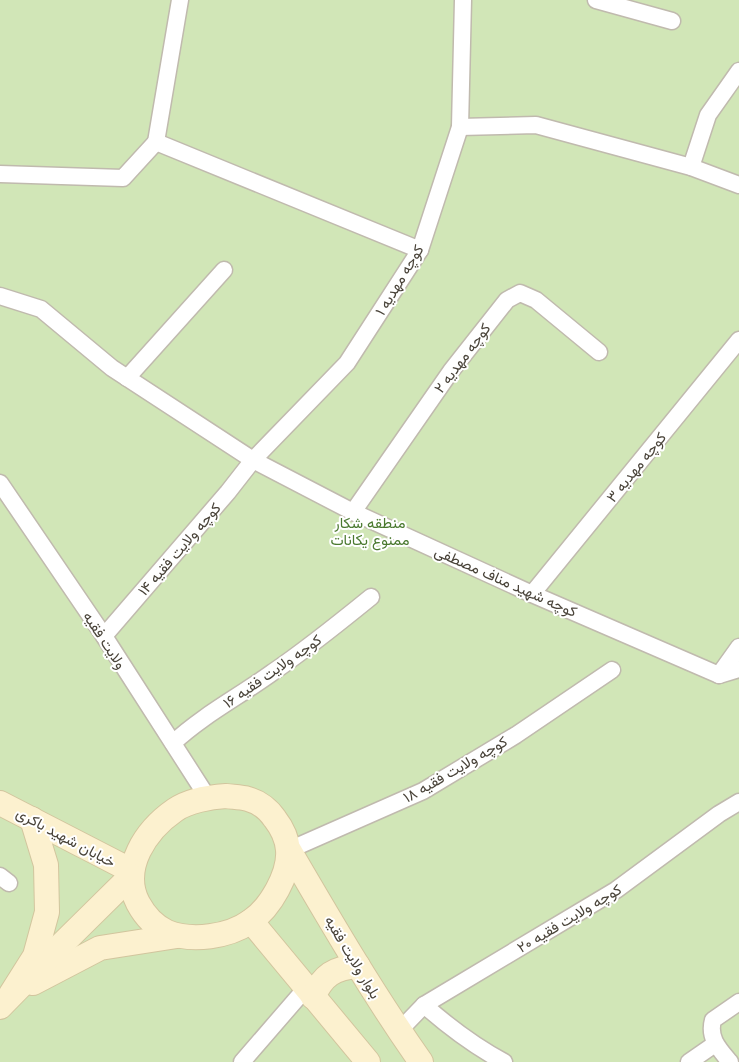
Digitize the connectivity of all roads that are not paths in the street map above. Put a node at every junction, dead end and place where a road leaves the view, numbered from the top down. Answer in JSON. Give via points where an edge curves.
{"nodes":[{"id":1,"x":180,"y":0,"type":"edge"},
{"id":2,"x":463,"y":0,"type":"edge"},
{"id":3,"x":596,"y":0,"type":"edge"},
{"id":4,"x":672,"y":21,"type":"dead end"},
{"id":5,"x":739,"y":71,"type":"edge"},
{"id":6,"x":460,"y":127,"type":"junction"},
{"id":7,"x":156,"y":142,"type":"junction"},
{"id":8,"x":691,"y":168,"type":"junction"},
{"id":9,"x":0,"y":174,"type":"edge"},
{"id":10,"x":739,"y":185,"type":"edge"},
{"id":11,"x":420,"y":250,"type":"junction"},
{"id":12,"x":224,"y":270,"type":"dead end"},
{"id":13,"x":0,"y":296,"type":"edge"},
{"id":14,"x":739,"y":340,"type":"edge"},
{"id":15,"x":599,"y":352,"type":"dead end"},
{"id":16,"x":127,"y":378,"type":"junction"},
{"id":17,"x":253,"y":460,"type":"junction"},
{"id":18,"x":0,"y":483,"type":"edge"},
{"id":19,"x":353,"y":512,"type":"junction"},
{"id":20,"x":532,"y":594,"type":"junction"},
{"id":21,"x":371,"y":597,"type":"dead end"},
{"id":22,"x":104,"y":636,"type":"junction"},
{"id":23,"x":739,"y":646,"type":"edge"},
{"id":24,"x":739,"y":669,"type":"edge"},
{"id":25,"x":612,"y":670,"type":"dead end"},
{"id":26,"x":719,"y":675,"type":"junction"},
{"id":27,"x":173,"y":743,"type":"junction"},
{"id":28,"x":208,"y":798,"type":"junction"},
{"id":29,"x":739,"y":802,"type":"edge"},
{"id":30,"x":0,"y":803,"type":"edge"},
{"id":31,"x":32,"y":819,"type":"junction"},
{"id":32,"x":289,"y":850,"type":"junction"},
{"id":33,"x":132,"y":874,"type":"junction"},
{"id":34,"x":251,"y":922,"type":"junction"},
{"id":35,"x":177,"y":936,"type":"junction"},
{"id":36,"x":358,"y":966,"type":"junction"},
{"id":37,"x":310,"y":992,"type":"junction"},
{"id":38,"x":6,"y":1001,"type":"edge"},
{"id":39,"x":739,"y":1002,"type":"edge"},
{"id":40,"x":424,"y":1005,"type":"junction"},
{"id":41,"x":399,"y":1031,"type":"junction"},
{"id":42,"x":715,"y":1044,"type":"junction"},
{"id":43,"x":242,"y":1062,"type":"edge"},
{"id":44,"x":368,"y":1062,"type":"edge"},
{"id":45,"x":421,"y":1062,"type":"edge"},
{"id":46,"x":504,"y":1062,"type":"edge"},
{"id":47,"x":690,"y":1062,"type":"edge"},
{"id":48,"x":730,"y":1062,"type":"edge"}],
"edges":[{"from":1,"to":7,"type":"street"},
{"from":2,"to":6,"type":"street","name":"کوچه مهدیه ۱"},
{"from":3,"to":4,"type":"street"},
{"from":5,"to":8,"type":"street","via":[[708,115]]},
{"from":6,"to":8,"type":"street","via":[[536,125]]},
{"from":6,"to":11,"type":"street","name":"کوچه مهدیه ۱"},
{"from":7,"to":9,"type":"street","via":[[123,178]]},
{"from":7,"to":11,"type":"street"},
{"from":8,"to":10,"type":"street"},
{"from":11,"to":17,"type":"street","name":"کوچه مهدیه ۱","via":[[347,363]]},
{"from":12,"to":16,"type":"street"},
{"from":13,"to":16,"type":"street","name":"کوچه شهید مناف مصطفی","via":[[41,309]]},
{"from":14,"to":20,"type":"street","name":"کوچه مهدیه ۳"},
{"from":15,"to":19,"type":"street","name":"کوچه مهدیه ۲","via":[[536,300],[520,293],[507,300],[450,371]]},
{"from":16,"to":17,"type":"street","name":"کوچه شهید مناف مصطفی"},
{"from":17,"to":19,"type":"street","name":"کوچه شهید مناف مصطفی"},
{"from":17,"to":22,"type":"street","name":"کوچه ولایت فقیه ۱۴"},
{"from":18,"to":22,"type":"street","name":"ولایت فقیه"},
{"from":19,"to":20,"type":"street","name":"کوچه شهید مناف مصطفی"},
{"from":20,"to":26,"type":"street","name":"کوچه شهید مناف مصطفی"},
{"from":21,"to":27,"type":"street","name":"کوچه ولایت فقیه ۱۶","via":[[273,672],[190,727]]},
{"from":22,"to":27,"type":"street","name":"ولایت فقیه"},
{"from":23,"to":26,"type":"street"},
{"from":24,"to":26,"type":"street"},
{"from":25,"to":32,"type":"street","name":"کوچه ولایت فقیه ۱۸","via":[[516,735],[423,791]]},
{"from":27,"to":28,"type":"street","name":"ولایت فقیه"},
{"from":28,"to":32,"type":"main road","via":[[248,799],[269,810],[283,828]]},
{"from":28,"to":33,"type":"main road","via":[[176,809],[150,831],[134,861]]},
{"from":29,"to":40,"type":"street","name":"کوچه ولایت فقیه ۲۰","via":[[616,890]]},
{"from":30,"to":31,"type":"main road","name":"خیابان شهید باکری"},
{"from":31,"to":33,"type":"main road","name":"خیابان شهید باکری"},
{"from":31,"to":38,"type":"main road","via":[[46,865],[48,912],[35,956]]},
{"from":32,"to":34,"type":"main road","via":[[284,877],[271,902]]},
{"from":32,"to":36,"type":"main road","name":"بلوار ولایت فقیه"},
{"from":33,"to":35,"type":"main road","via":[[134,896],[144,914],[159,928]]},
{"from":33,"to":38,"type":"main road"},
{"from":34,"to":35,"type":"main road","via":[[220,935]]},
{"from":34,"to":37,"type":"main road"},
{"from":35,"to":38,"type":"main road","via":[[100,948]]},
{"from":36,"to":37,"type":"main road","via":[[343,967],[330,974]]},
{"from":36,"to":41,"type":"main road","name":"بلوار ولایت فقیه"},
{"from":37,"to":43,"type":"street"},
{"from":37,"to":44,"type":"main road"},
{"from":39,"to":42,"type":"street","via":[[713,1020],[710,1030]]},
{"from":40,"to":41,"type":"street","name":"کوچه ولایت فقیه ۲۰"},
{"from":40,"to":46,"type":"street","via":[[452,1030]]},
{"from":41,"to":45,"type":"main road","name":"بلوار ولایت فقیه"},
{"from":42,"to":47,"type":"street"},
{"from":42,"to":48,"type":"street"}]}
